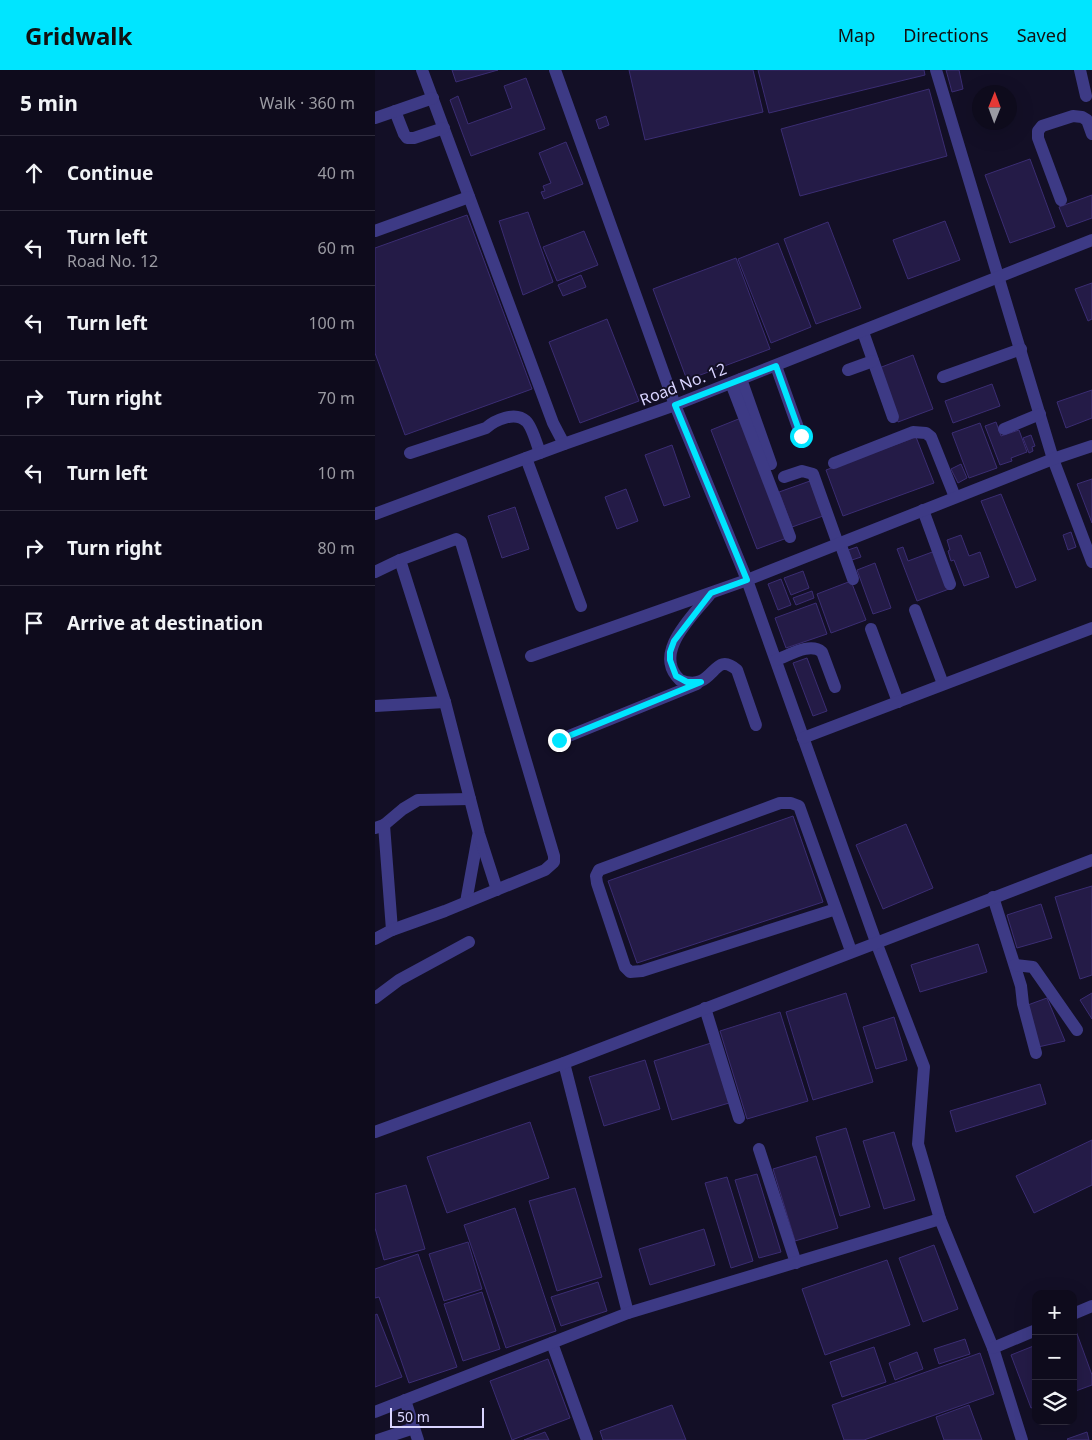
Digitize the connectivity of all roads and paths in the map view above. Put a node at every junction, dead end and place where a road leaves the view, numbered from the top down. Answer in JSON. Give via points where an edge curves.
{"nodes":[{"id":1,"x":422,"y":70,"type":"edge"},
{"id":2,"x":555,"y":70,"type":"edge"},
{"id":3,"x":936,"y":70,"type":"edge"},
{"id":4,"x":1080,"y":70,"type":"edge"},
{"id":5,"x":1086,"y":96,"type":"dead end"},
{"id":6,"x":433,"y":98,"type":"junction"},
{"id":7,"x":395,"y":111,"type":"junction"},
{"id":8,"x":375,"y":118,"type":"edge"},
{"id":9,"x":444,"y":128,"type":"junction"},
{"id":10,"x":1092,"y":134,"type":"edge"},
{"id":11,"x":469,"y":198,"type":"junction"},
{"id":12,"x":1061,"y":200,"type":"dead end"},
{"id":13,"x":375,"y":231,"type":"edge"},
{"id":14,"x":1092,"y":240,"type":"edge"},
{"id":15,"x":999,"y":278,"type":"junction"},
{"id":16,"x":863,"y":332,"type":"junction"},
{"id":17,"x":1021,"y":349,"type":"junction"},
{"id":18,"x":873,"y":361,"type":"junction"},
{"id":19,"x":776,"y":366,"type":"junction"},
{"id":20,"x":848,"y":370,"type":"dead end"},
{"id":21,"x":943,"y":377,"type":"dead end"},
{"id":22,"x":736,"y":381,"type":"junction"},
{"id":23,"x":675,"y":405,"type":"junction"},
{"id":24,"x":1040,"y":414,"type":"junction"},
{"id":25,"x":893,"y":417,"type":"dead end"},
{"id":26,"x":1004,"y":428,"type":"dead end"},
{"id":27,"x":801,"y":436,"type":"dead end"},
{"id":28,"x":563,"y":444,"type":"junction"},
{"id":29,"x":1092,"y":446,"type":"edge"},
{"id":30,"x":540,"y":453,"type":"junction"},
{"id":31,"x":410,"y":454,"type":"dead end"},
{"id":32,"x":526,"y":458,"type":"junction"},
{"id":33,"x":1053,"y":458,"type":"junction"},
{"id":34,"x":834,"y":463,"type":"dead end"},
{"id":35,"x":772,"y":468,"type":"dead end"},
{"id":36,"x":784,"y":477,"type":"dead end"},
{"id":37,"x":955,"y":498,"type":"junction"},
{"id":38,"x":923,"y":510,"type":"junction"},
{"id":39,"x":375,"y":514,"type":"edge"},
{"id":40,"x":790,"y":537,"type":"dead end"},
{"id":41,"x":839,"y":544,"type":"junction"},
{"id":42,"x":400,"y":560,"type":"junction"},
{"id":43,"x":1092,"y":562,"type":"edge"},
{"id":44,"x":375,"y":572,"type":"edge"},
{"id":45,"x":853,"y":579,"type":"dead end"},
{"id":46,"x":747,"y":580,"type":"junction"},
{"id":47,"x":950,"y":584,"type":"dead end"},
{"id":48,"x":711,"y":593,"type":"junction"},
{"id":49,"x":581,"y":606,"type":"dead end"},
{"id":50,"x":915,"y":610,"type":"dead end"},
{"id":51,"x":1092,"y":628,"type":"edge"},
{"id":52,"x":871,"y":629,"type":"dead end"},
{"id":53,"x":531,"y":656,"type":"dead end"},
{"id":54,"x":776,"y":660,"type":"junction"},
{"id":55,"x":701,"y":682,"type":"junction"},
{"id":56,"x":943,"y":684,"type":"junction"},
{"id":57,"x":835,"y":687,"type":"dead end"},
{"id":58,"x":445,"y":702,"type":"junction"},
{"id":59,"x":898,"y":702,"type":"junction"},
{"id":60,"x":375,"y":706,"type":"edge"},
{"id":61,"x":756,"y":725,"type":"dead end"},
{"id":62,"x":803,"y":738,"type":"junction"},
{"id":63,"x":559,"y":740,"type":"dead end"},
{"id":64,"x":470,"y":799,"type":"junction"},
{"id":65,"x":380,"y":826,"type":"edge"},
{"id":66,"x":479,"y":834,"type":"junction"},
{"id":67,"x":1092,"y":860,"type":"edge"},
{"id":68,"x":497,"y":890,"type":"junction"},
{"id":69,"x":993,"y":897,"type":"junction"},
{"id":70,"x":466,"y":902,"type":"junction"},
{"id":71,"x":836,"y":909,"type":"junction"},
{"id":72,"x":392,"y":930,"type":"junction"},
{"id":73,"x":375,"y":939,"type":"edge"},
{"id":74,"x":469,"y":942,"type":"dead end"},
{"id":75,"x":875,"y":942,"type":"junction"},
{"id":76,"x":851,"y":952,"type":"junction"},
{"id":77,"x":1015,"y":965,"type":"junction"},
{"id":78,"x":375,"y":998,"type":"edge"},
{"id":79,"x":705,"y":1008,"type":"junction"},
{"id":80,"x":1077,"y":1030,"type":"dead end"},
{"id":81,"x":1036,"y":1053,"type":"dead end"},
{"id":82,"x":564,"y":1063,"type":"junction"},
{"id":83,"x":739,"y":1118,"type":"dead end"},
{"id":84,"x":375,"y":1132,"type":"edge"},
{"id":85,"x":759,"y":1150,"type":"dead end"},
{"id":86,"x":940,"y":1219,"type":"junction"},
{"id":87,"x":795,"y":1262,"type":"junction"},
{"id":88,"x":1092,"y":1306,"type":"edge"},
{"id":89,"x":1077,"y":1312,"type":"edge"},
{"id":90,"x":628,"y":1313,"type":"junction"},
{"id":91,"x":1032,"y":1332,"type":"edge"},
{"id":92,"x":552,"y":1343,"type":"junction"},
{"id":93,"x":993,"y":1348,"type":"junction"},
{"id":94,"x":405,"y":1400,"type":"junction"},
{"id":95,"x":375,"y":1412,"type":"edge"},
{"id":96,"x":416,"y":1434,"type":"edge"},
{"id":97,"x":378,"y":1440,"type":"edge"},
{"id":98,"x":587,"y":1440,"type":"edge"},
{"id":99,"x":1022,"y":1440,"type":"edge"}],
"edges":[{"from":1,"to":6,"type":"street"},
{"from":2,"to":23,"type":"street"},
{"from":3,"to":15,"type":"street"},
{"from":4,"to":5,"type":"street"},
{"from":6,"to":7,"type":"street"},
{"from":6,"to":9,"type":"street"},
{"from":7,"to":8,"type":"street"},
{"from":7,"to":9,"type":"street","via":[[407,138]]},
{"from":9,"to":11,"type":"street"},
{"from":10,"to":12,"type":"street","via":[[1087,120],[1073,116],[1042,126],[1039,131],[1038,138]]},
{"from":11,"to":13,"type":"street"},
{"from":11,"to":28,"type":"street"},
{"from":14,"to":15,"type":"street","name":"Road No. 12"},
{"from":15,"to":16,"type":"street","name":"Road No. 12"},
{"from":15,"to":17,"type":"street"},
{"from":16,"to":18,"type":"street"},
{"from":16,"to":19,"type":"street","name":"Road No. 12"},
{"from":17,"to":21,"type":"street"},
{"from":17,"to":24,"type":"street"},
{"from":18,"to":20,"type":"street"},
{"from":18,"to":25,"type":"street"},
{"from":19,"to":22,"type":"street","name":"Road No. 12"},
{"from":19,"to":27,"type":"street"},
{"from":22,"to":23,"type":"street","name":"Road No. 12"},
{"from":22,"to":35,"type":"street"},
{"from":22,"to":40,"type":"street"},
{"from":23,"to":28,"type":"street","name":"Road No. 12"},
{"from":23,"to":46,"type":"street"},
{"from":24,"to":26,"type":"street"},
{"from":24,"to":33,"type":"street"},
{"from":28,"to":30,"type":"street","name":"Road No. 12"},
{"from":29,"to":33,"type":"street"},
{"from":30,"to":31,"type":"street","via":[[525,420],[508,417],[486,428]]},
{"from":30,"to":32,"type":"street","name":"Road No. 12"},
{"from":32,"to":39,"type":"street","name":"Road No. 12"},
{"from":32,"to":49,"type":"street"},
{"from":33,"to":37,"type":"street"},
{"from":33,"to":43,"type":"street"},
{"from":34,"to":37,"type":"street","via":[[913,432],[927,433]]},
{"from":36,"to":41,"type":"street","via":[[802,471],[813,474]]},
{"from":37,"to":38,"type":"street"},
{"from":38,"to":41,"type":"street"},
{"from":38,"to":47,"type":"street"},
{"from":41,"to":45,"type":"street"},
{"from":41,"to":46,"type":"street"},
{"from":42,"to":44,"type":"street"},
{"from":42,"to":58,"type":"street"},
{"from":42,"to":68,"type":"street","via":[[456,539],[461,542],[554,856],[554,862],[545,870]]},
{"from":46,"to":48,"type":"street"},
{"from":46,"to":54,"type":"street"},
{"from":48,"to":53,"type":"street"},
{"from":48,"to":55,"type":"street","via":[[677,636],[670,652],[676,676],[687,682]]},
{"from":50,"to":56,"type":"street"},
{"from":51,"to":56,"type":"street"},
{"from":52,"to":59,"type":"street"},
{"from":54,"to":57,"type":"street","via":[[812,647],[819,649],[823,652]]},
{"from":54,"to":62,"type":"street"},
{"from":55,"to":61,"type":"street","via":[[719,665],[731,664],[737,670]]},
{"from":55,"to":63,"type":"street"},
{"from":56,"to":59,"type":"street"},
{"from":58,"to":60,"type":"street"},
{"from":58,"to":64,"type":"street"},
{"from":59,"to":62,"type":"street"},
{"from":62,"to":75,"type":"street"},
{"from":64,"to":65,"type":"street","via":[[418,800]]},
{"from":64,"to":66,"type":"street"},
{"from":65,"to":72,"type":"street"},
{"from":66,"to":68,"type":"street"},
{"from":66,"to":70,"type":"street"},
{"from":67,"to":69,"type":"street"},
{"from":68,"to":70,"type":"street"},
{"from":69,"to":75,"type":"street"},
{"from":69,"to":77,"type":"street"},
{"from":70,"to":72,"type":"street"},
{"from":71,"to":71,"type":"street","via":[[799,806],[791,803],[780,803],[599,870],[596,876],[625,967],[630,972],[642,971]]},
{"from":71,"to":76,"type":"street"},
{"from":72,"to":73,"type":"street"},
{"from":74,"to":78,"type":"street","via":[[399,980]]},
{"from":75,"to":76,"type":"street"},
{"from":75,"to":86,"type":"street","via":[[924,1067],[918,1144]]},
{"from":76,"to":79,"type":"street"},
{"from":77,"to":80,"type":"street","via":[[1033,967]]},
{"from":77,"to":81,"type":"street"},
{"from":79,"to":82,"type":"street"},
{"from":79,"to":83,"type":"street"},
{"from":82,"to":84,"type":"street"},
{"from":82,"to":90,"type":"street"},
{"from":85,"to":87,"type":"street"},
{"from":86,"to":87,"type":"street"},
{"from":86,"to":93,"type":"street"},
{"from":87,"to":90,"type":"street"},
{"from":88,"to":89,"type":"street"},
{"from":90,"to":92,"type":"street"},
{"from":91,"to":93,"type":"street"},
{"from":92,"to":94,"type":"street"},
{"from":92,"to":98,"type":"street"},
{"from":93,"to":99,"type":"street"},
{"from":94,"to":95,"type":"street"},
{"from":94,"to":96,"type":"street"},
{"from":96,"to":97,"type":"street"}]}
